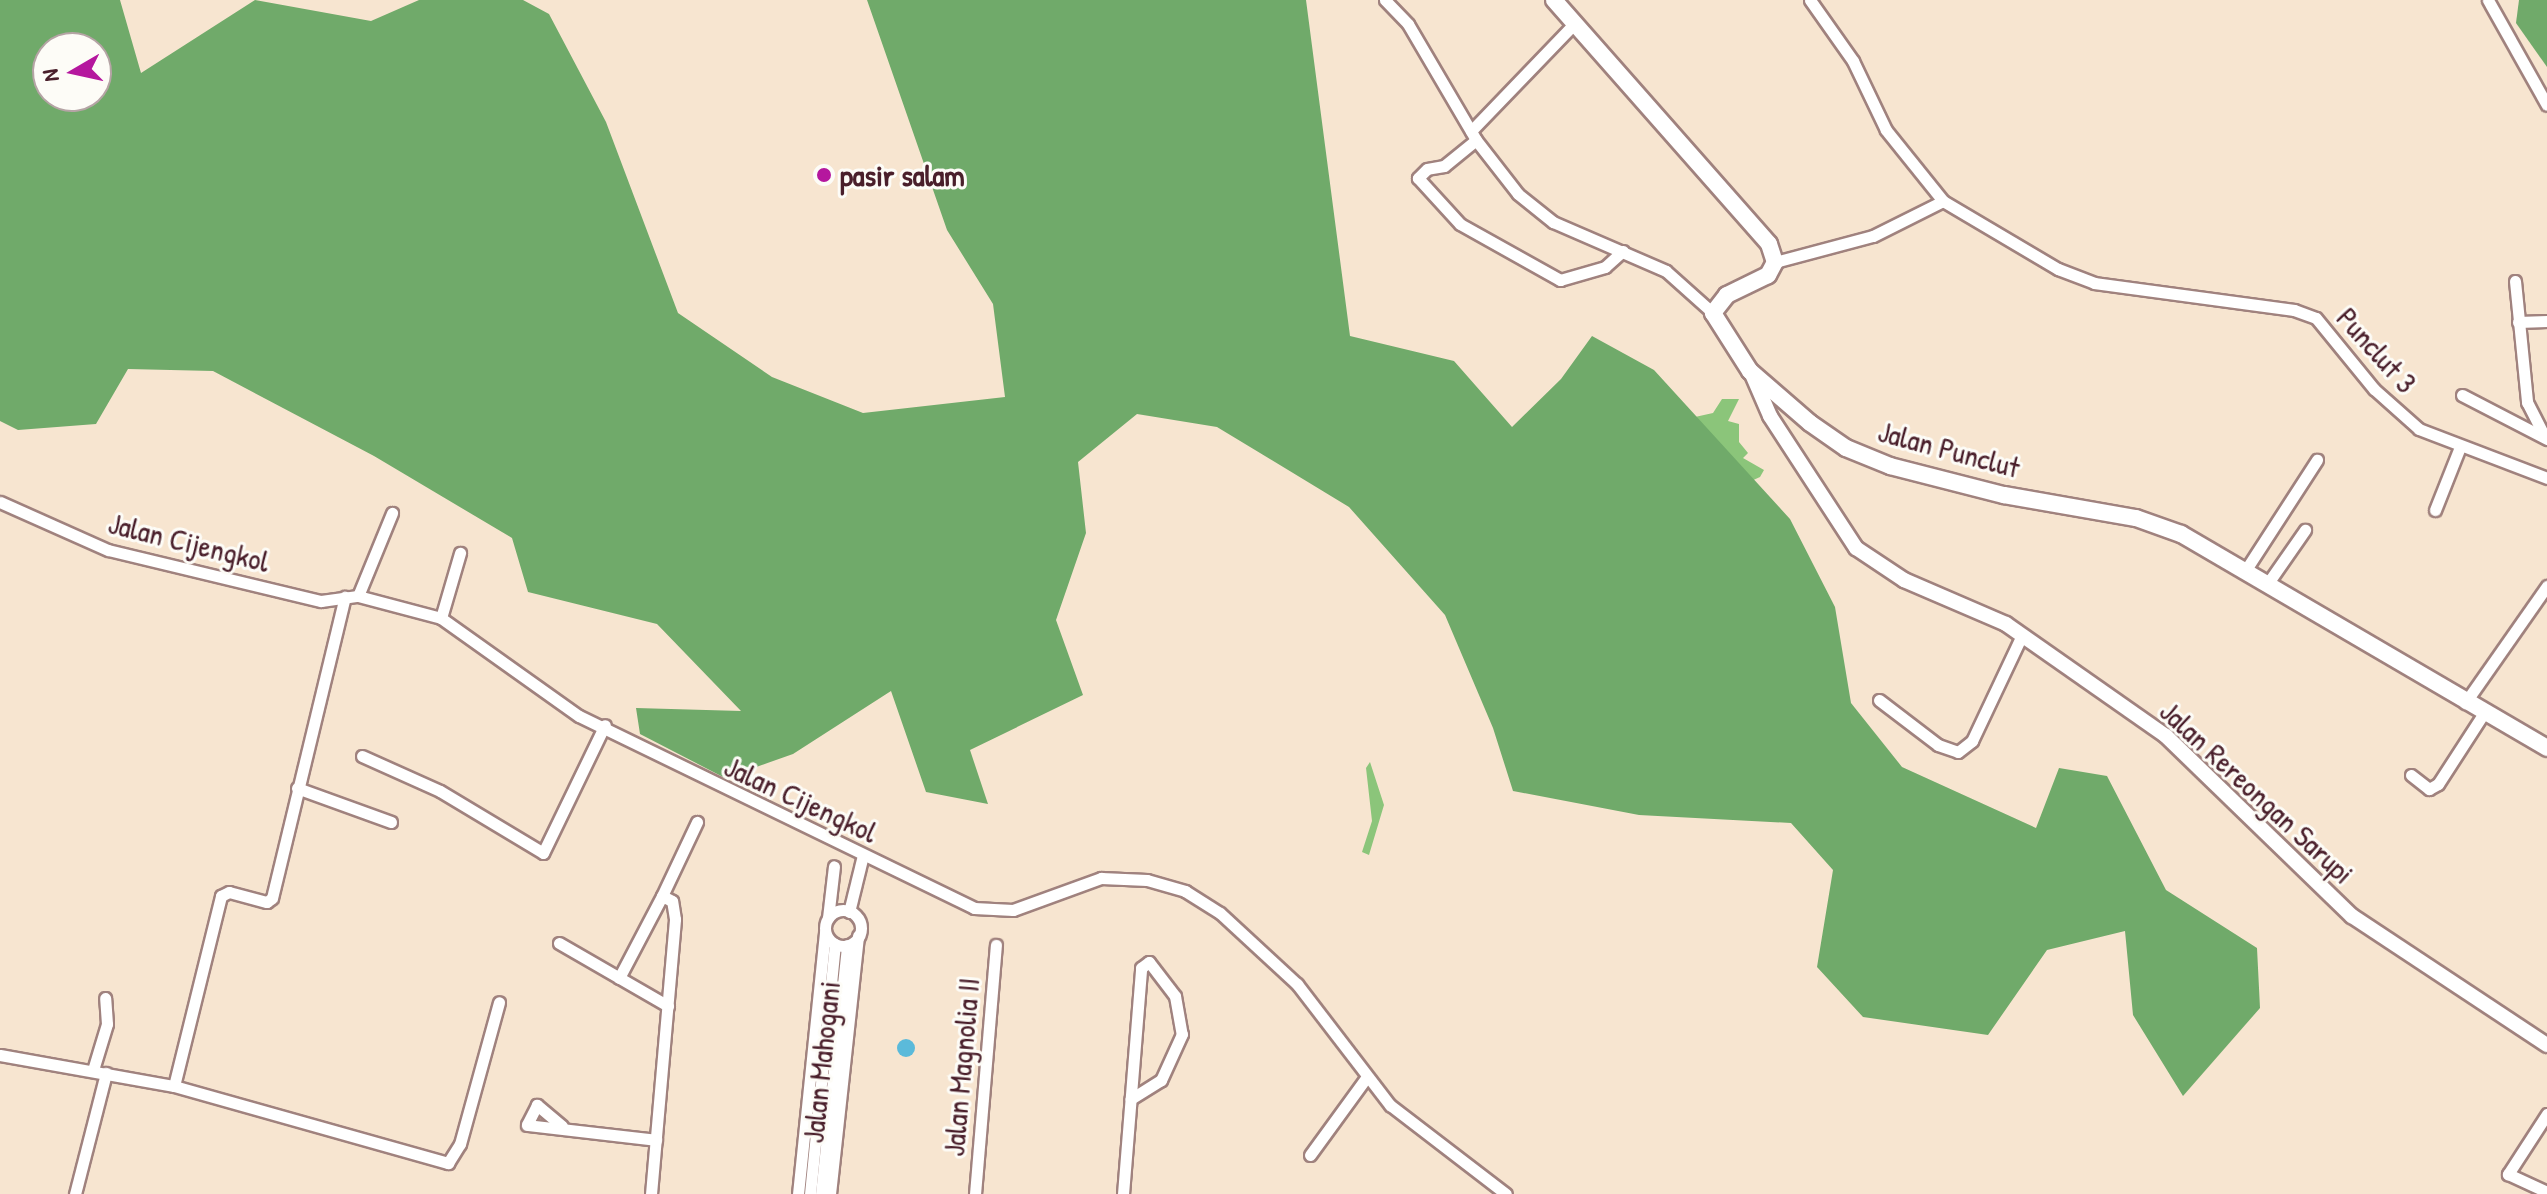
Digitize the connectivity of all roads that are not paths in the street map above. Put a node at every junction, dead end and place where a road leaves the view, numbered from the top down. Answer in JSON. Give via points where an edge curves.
{"nodes":[{"id":1,"x":1385,"y":0,"type":"edge"},
{"id":2,"x":1554,"y":0,"type":"edge"},
{"id":3,"x":1810,"y":0,"type":"edge"},
{"id":4,"x":2488,"y":5,"type":"edge"},
{"id":5,"x":1574,"y":24,"type":"junction"},
{"id":6,"x":2547,"y":105,"type":"edge"},
{"id":7,"x":1474,"y":136,"type":"junction"},
{"id":8,"x":1943,"y":201,"type":"junction"},
{"id":9,"x":1623,"y":251,"type":"junction"},
{"id":10,"x":1775,"y":262,"type":"junction"},
{"id":11,"x":2515,"y":281,"type":"dead end"},
{"id":12,"x":1713,"y":313,"type":"junction"},
{"id":13,"x":2547,"y":321,"type":"edge"},
{"id":14,"x":2518,"y":322,"type":"junction"},
{"id":15,"x":1750,"y":371,"type":"junction"},
{"id":16,"x":2462,"y":395,"type":"dead end"},
{"id":17,"x":2544,"y":435,"type":"edge"},
{"id":18,"x":2460,"y":447,"type":"junction"},
{"id":19,"x":2317,"y":460,"type":"dead end"},
{"id":20,"x":2547,"y":478,"type":"edge"},
{"id":21,"x":0,"y":502,"type":"edge"},
{"id":22,"x":2435,"y":510,"type":"dead end"},
{"id":23,"x":392,"y":513,"type":"dead end"},
{"id":24,"x":2305,"y":530,"type":"dead end"},
{"id":25,"x":460,"y":553,"type":"dead end"},
{"id":26,"x":2247,"y":568,"type":"junction"},
{"id":27,"x":2268,"y":583,"type":"junction"},
{"id":28,"x":2547,"y":586,"type":"edge"},
{"id":29,"x":358,"y":596,"type":"junction"},
{"id":30,"x":345,"y":597,"type":"junction"},
{"id":31,"x":441,"y":618,"type":"junction"},
{"id":32,"x":2022,"y":635,"type":"junction"},
{"id":33,"x":1879,"y":700,"type":"dead end"},
{"id":34,"x":2465,"y":703,"type":"junction"},
{"id":35,"x":2484,"y":713,"type":"junction"},
{"id":36,"x":605,"y":725,"type":"junction"},
{"id":37,"x":2547,"y":748,"type":"edge"},
{"id":38,"x":362,"y":756,"type":"dead end"},
{"id":39,"x":2411,"y":775,"type":"dead end"},
{"id":40,"x":297,"y":788,"type":"junction"},
{"id":41,"x":391,"y":822,"type":"dead end"},
{"id":42,"x":697,"y":822,"type":"dead end"},
{"id":43,"x":863,"y":855,"type":"junction"},
{"id":44,"x":834,"y":866,"type":"dead end"},
{"id":45,"x":662,"y":896,"type":"junction"},
{"id":46,"x":849,"y":912,"type":"junction"},
{"id":47,"x":826,"y":924,"type":"junction"},
{"id":48,"x":858,"y":936,"type":"junction"},
{"id":49,"x":559,"y":943,"type":"dead end"},
{"id":50,"x":841,"y":945,"type":"junction"},
{"id":51,"x":996,"y":945,"type":"dead end"},
{"id":52,"x":619,"y":978,"type":"junction"},
{"id":53,"x":105,"y":998,"type":"dead end"},
{"id":54,"x":499,"y":1002,"type":"dead end"},
{"id":55,"x":668,"y":1006,"type":"junction"},
{"id":56,"x":2547,"y":1045,"type":"edge"},
{"id":57,"x":0,"y":1055,"type":"edge"},
{"id":58,"x":93,"y":1070,"type":"junction"},
{"id":59,"x":106,"y":1073,"type":"junction"},
{"id":60,"x":1366,"y":1078,"type":"junction"},
{"id":61,"x":174,"y":1086,"type":"junction"},
{"id":62,"x":1131,"y":1099,"type":"junction"},
{"id":63,"x":2547,"y":1114,"type":"edge"},
{"id":64,"x":562,"y":1126,"type":"dead end"},
{"id":65,"x":656,"y":1140,"type":"junction"},
{"id":66,"x":1310,"y":1155,"type":"dead end"},
{"id":67,"x":2547,"y":1192,"type":"edge"},
{"id":68,"x":75,"y":1194,"type":"edge"},
{"id":69,"x":651,"y":1194,"type":"edge"},
{"id":70,"x":798,"y":1194,"type":"edge"},
{"id":71,"x":810,"y":1194,"type":"edge"},
{"id":72,"x":821,"y":1194,"type":"edge"},
{"id":73,"x":830,"y":1194,"type":"edge"},
{"id":74,"x":975,"y":1194,"type":"edge"},
{"id":75,"x":1123,"y":1194,"type":"edge"},
{"id":76,"x":1506,"y":1194,"type":"edge"}],
"edges":[{"from":1,"to":7,"type":"street","via":[[1408,24]]},
{"from":2,"to":5,"type":"main road"},
{"from":3,"to":8,"type":"street","via":[[1853,61],[1886,130]]},
{"from":4,"to":6,"type":"street"},
{"from":5,"to":7,"type":"street"},
{"from":5,"to":10,"type":"main road","via":[[1717,180],[1769,244]]},
{"from":7,"to":9,"type":"street","via":[[1518,194],[1553,222]]},
{"from":7,"to":9,"type":"street","via":[[1444,166],[1427,169],[1418,178],[1460,224],[1560,280],[1605,267]]},
{"from":8,"to":10,"type":"street","via":[[1873,236]]},
{"from":8,"to":18,"type":"street","name":"Punclut 3","via":[[2058,269],[2111,286],[2294,310],[2316,318],[2374,389],[2429,436]]},
{"from":9,"to":12,"type":"street","via":[[1666,271]]},
{"from":10,"to":12,"type":"main road","via":[[1768,275],[1717,303]]},
{"from":11,"to":14,"type":"street"},
{"from":12,"to":15,"type":"main road","name":"Jalan Punclut"},
{"from":13,"to":14,"type":"street"},
{"from":14,"to":17,"type":"street","via":[[2529,412]]},
{"from":15,"to":26,"type":"main road","name":"Jalan Punclut","via":[[1846,448],[1890,466],[2004,495],[2136,518]]},
{"from":15,"to":32,"type":"street","name":"Jalan Rereongan Sarupi","via":[[1770,416],[1856,548],[1904,580]]},
{"from":16,"to":17,"type":"street"},
{"from":18,"to":20,"type":"street","name":"Punclut 3"},
{"from":18,"to":22,"type":"street"},
{"from":19,"to":26,"type":"street"},
{"from":21,"to":30,"type":"street","name":"Jalan Cijengkol","via":[[108,550],[321,601]]},
{"from":23,"to":29,"type":"street"},
{"from":24,"to":27,"type":"street"},
{"from":25,"to":31,"type":"street"},
{"from":26,"to":27,"type":"main road","name":"Jalan Punclut"},
{"from":27,"to":34,"type":"main road","name":"Jalan Punclut"},
{"from":28,"to":34,"type":"street"},
{"from":29,"to":30,"type":"street","name":"Jalan Cijengkol"},
{"from":29,"to":31,"type":"street","name":"Jalan Cijengkol"},
{"from":30,"to":40,"type":"street"},
{"from":31,"to":36,"type":"street","name":"Jalan Cijengkol","via":[[579,716]]},
{"from":32,"to":33,"type":"street","via":[[1972,741],[1958,752],[1938,745]]},
{"from":32,"to":56,"type":"street","name":"Jalan Rereongan Sarupi","via":[[2166,736],[2352,916]]},
{"from":34,"to":35,"type":"main road","name":"Jalan Punclut"},
{"from":35,"to":37,"type":"main road","name":"Jalan Punclut"},
{"from":35,"to":39,"type":"street","via":[[2438,784],[2429,789]]},
{"from":36,"to":38,"type":"street","via":[[543,853],[440,791]]},
{"from":36,"to":43,"type":"street","name":"Jalan Cijengkol","via":[[713,784]]},
{"from":40,"to":41,"type":"street"},
{"from":40,"to":61,"type":"street","via":[[270,901],[229,892],[220,898]]},
{"from":42,"to":45,"type":"street"},
{"from":43,"to":46,"type":"street"},
{"from":43,"to":60,"type":"street","name":"Jalan Cijengkol","via":[[974,908],[1013,910],[1101,878],[1147,880],[1185,891],[1220,913],[1297,984]]},
{"from":44,"to":47,"type":"street"},
{"from":45,"to":52,"type":"street"},
{"from":45,"to":55,"type":"street","via":[[672,901],[675,919]]},
{"from":46,"to":47,"type":"street"},
{"from":46,"to":48,"type":"street","via":[[859,922]]},
{"from":47,"to":50,"type":"street"},
{"from":47,"to":70,"type":"street"},
{"from":48,"to":50,"type":"street"},
{"from":48,"to":73,"type":"street","name":"Jalan Mahogani"},
{"from":49,"to":52,"type":"street"},
{"from":50,"to":71,"type":"street"},
{"from":50,"to":72,"type":"street"},
{"from":51,"to":74,"type":"street","name":"Jalan Magnolia II"},
{"from":52,"to":55,"type":"street"},
{"from":53,"to":58,"type":"street","via":[[107,1024]]},
{"from":54,"to":61,"type":"street","via":[[460,1144],[448,1163]]},
{"from":55,"to":65,"type":"street"},
{"from":57,"to":58,"type":"street"},
{"from":58,"to":59,"type":"street"},
{"from":59,"to":61,"type":"street"},
{"from":59,"to":68,"type":"street"},
{"from":60,"to":66,"type":"street"},
{"from":60,"to":76,"type":"street","name":"Jalan Cijengkol","via":[[1430,1141]]},
{"from":62,"to":62,"type":"street","via":[[1141,968],[1149,962],[1175,996],[1182,1034],[1161,1080]]},
{"from":62,"to":75,"type":"street"},
{"from":63,"to":67,"type":"street","via":[[2508,1174]]},
{"from":64,"to":65,"type":"street"},
{"from":65,"to":69,"type":"street"}]}
